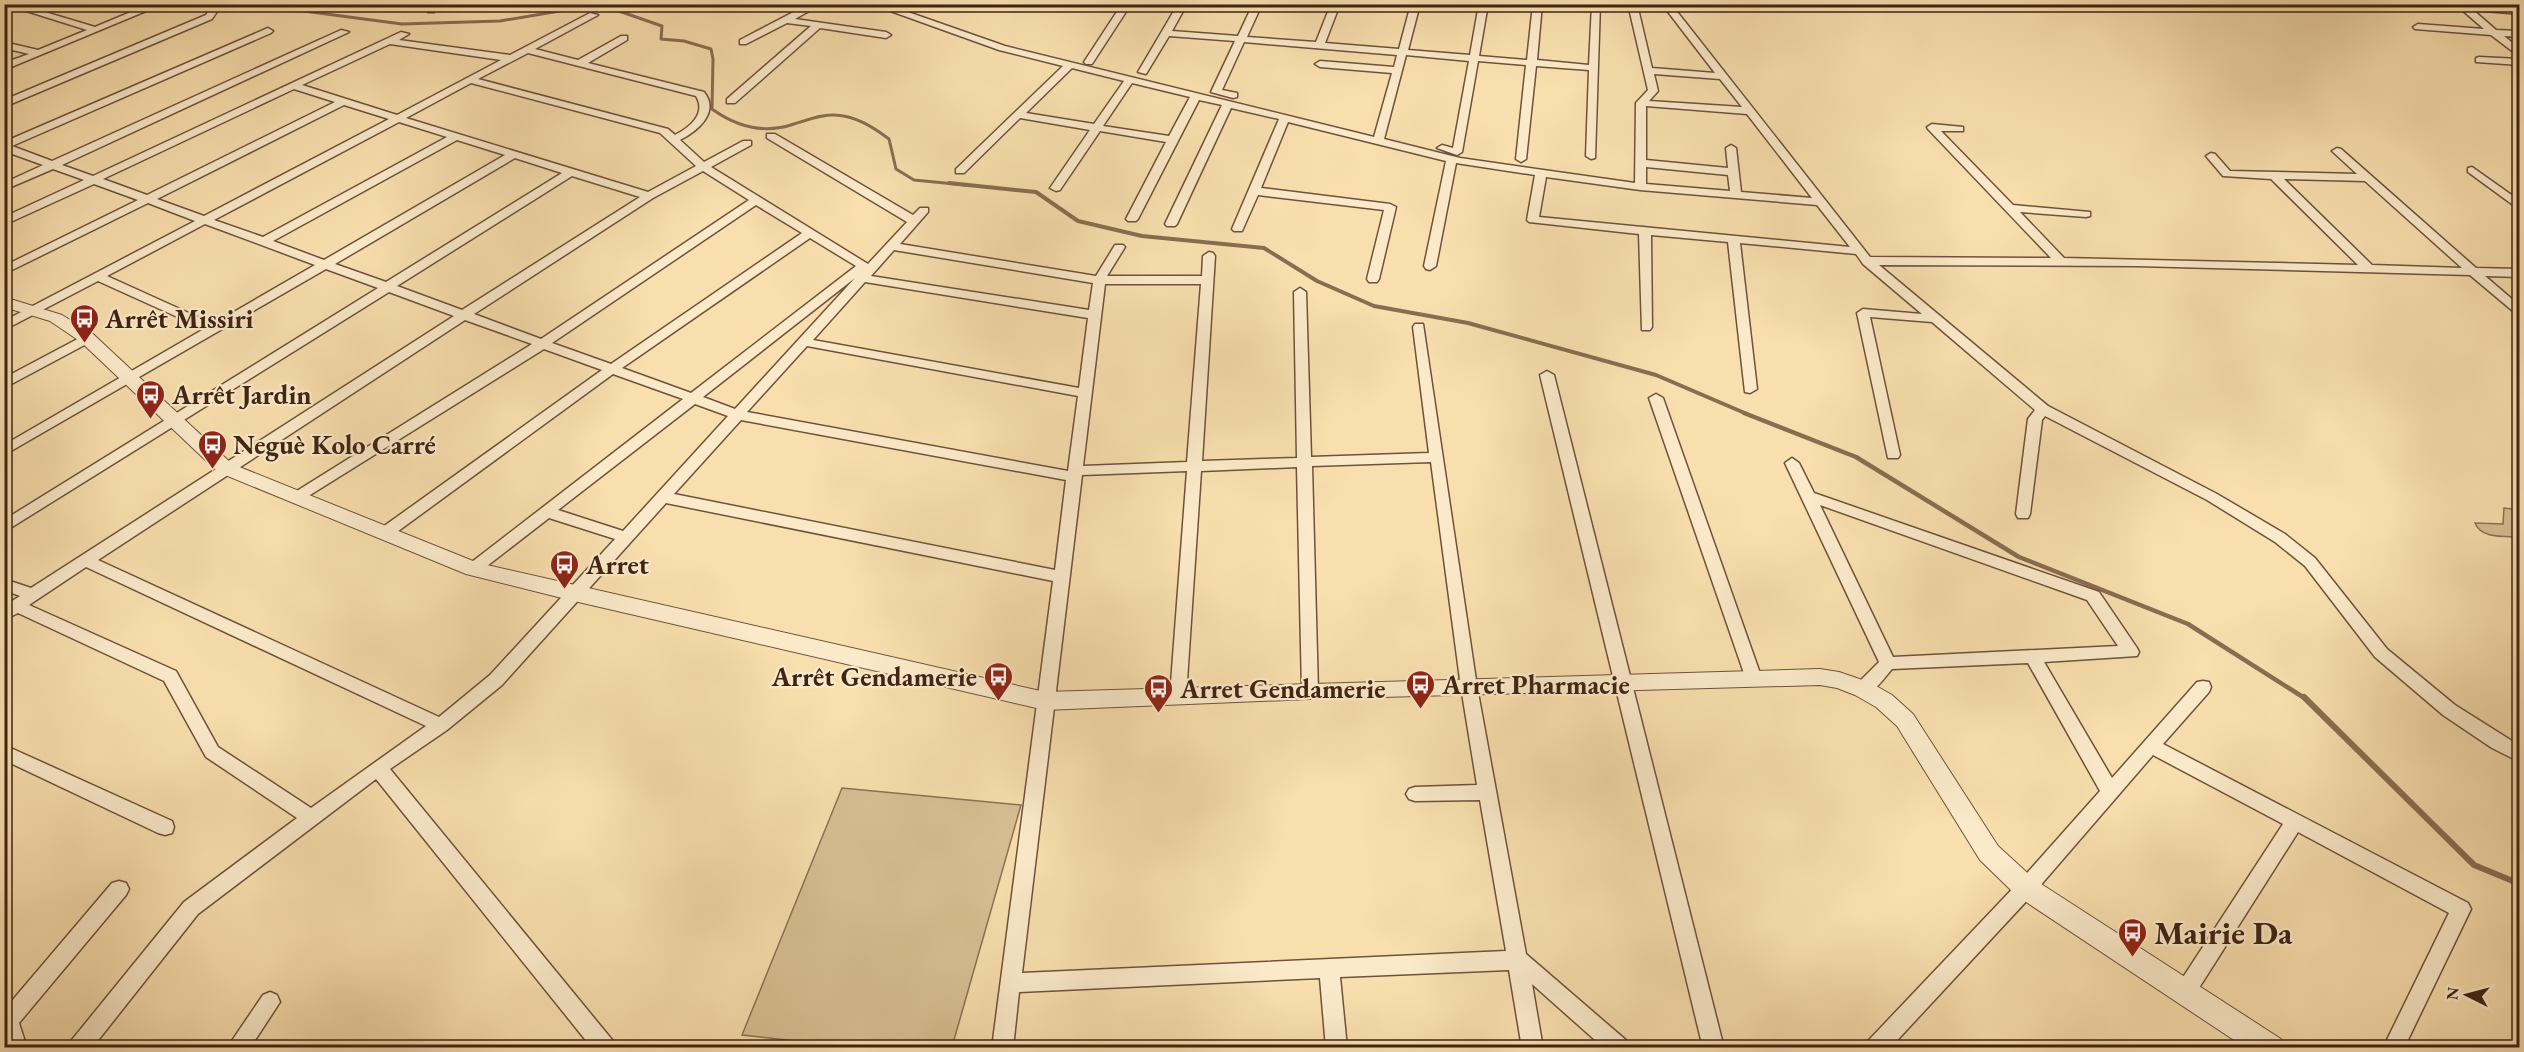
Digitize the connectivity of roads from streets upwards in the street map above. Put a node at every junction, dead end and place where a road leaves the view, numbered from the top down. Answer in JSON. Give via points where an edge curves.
{"nodes":[{"id":1,"x":7,"y":4,"type":"edge"},
{"id":2,"x":148,"y":4,"type":"edge"},
{"id":3,"x":817,"y":4,"type":"edge"},
{"id":4,"x":875,"y":4,"type":"edge"},
{"id":5,"x":1127,"y":4,"type":"edge"},
{"id":6,"x":1183,"y":4,"type":"edge"},
{"id":7,"x":1258,"y":4,"type":"edge"},
{"id":8,"x":1336,"y":4,"type":"edge"},
{"id":9,"x":1416,"y":4,"type":"edge"},
{"id":10,"x":1484,"y":4,"type":"edge"},
{"id":11,"x":1538,"y":4,"type":"edge"},
{"id":12,"x":1596,"y":4,"type":"edge"},
{"id":13,"x":1632,"y":4,"type":"edge"},
{"id":14,"x":1666,"y":4,"type":"edge"},
{"id":15,"x":2430,"y":4,"type":"edge"},
{"id":16,"x":2465,"y":6,"type":"edge"},
{"id":17,"x":215,"y":8,"type":"edge"},
{"id":18,"x":2520,"y":11,"type":"edge"},
{"id":19,"x":593,"y":15,"type":"dead end"},
{"id":20,"x":786,"y":20,"type":"junction"},
{"id":21,"x":818,"y":25,"type":"junction"},
{"id":22,"x":2418,"y":27,"type":"dead end"},
{"id":23,"x":97,"y":30,"type":"junction"},
{"id":24,"x":268,"y":31,"type":"dead end"},
{"id":25,"x":344,"y":32,"type":"dead end"},
{"id":26,"x":2494,"y":32,"type":"junction"},
{"id":27,"x":1166,"y":33,"type":"junction"},
{"id":28,"x":404,"y":34,"type":"dead end"},
{"id":29,"x":2520,"y":34,"type":"edge"},
{"id":30,"x":886,"y":35,"type":"dead end"},
{"id":31,"x":624,"y":38,"type":"dead end"},
{"id":32,"x":1241,"y":39,"type":"junction"},
{"id":33,"x":388,"y":41,"type":"junction"},
{"id":34,"x":743,"y":42,"type":"dead end"},
{"id":35,"x":4,"y":45,"type":"edge"},
{"id":36,"x":1320,"y":45,"type":"junction"},
{"id":37,"x":526,"y":50,"type":"junction"},
{"id":38,"x":1402,"y":52,"type":"junction"},
{"id":39,"x":39,"y":53,"type":"junction"},
{"id":40,"x":2520,"y":54,"type":"edge"},
{"id":41,"x":511,"y":58,"type":"junction"},
{"id":42,"x":1474,"y":58,"type":"junction"},
{"id":43,"x":2479,"y":60,"type":"dead end"},
{"id":44,"x":1089,"y":62,"type":"dead end"},
{"id":45,"x":2520,"y":62,"type":"edge"},
{"id":46,"x":1532,"y":63,"type":"junction"},
{"id":47,"x":579,"y":64,"type":"junction"},
{"id":48,"x":1320,"y":64,"type":"dead end"},
{"id":49,"x":1070,"y":65,"type":"junction"},
{"id":50,"x":4,"y":67,"type":"edge"},
{"id":51,"x":1594,"y":68,"type":"junction"},
{"id":52,"x":1397,"y":70,"type":"junction"},
{"id":53,"x":1649,"y":71,"type":"junction"},
{"id":54,"x":1143,"y":72,"type":"dead end"},
{"id":55,"x":1720,"y":76,"type":"junction"},
{"id":56,"x":1130,"y":79,"type":"junction"},
{"id":57,"x":469,"y":80,"type":"junction"},
{"id":58,"x":294,"y":86,"type":"junction"},
{"id":59,"x":1196,"y":96,"type":"junction"},
{"id":60,"x":344,"y":101,"type":"junction"},
{"id":61,"x":731,"y":101,"type":"dead end"},
{"id":62,"x":1228,"y":103,"type":"junction"},
{"id":63,"x":1641,"y":103,"type":"junction"},
{"id":64,"x":4,"y":104,"type":"edge"},
{"id":65,"x":1748,"y":111,"type":"junction"},
{"id":66,"x":1018,"y":115,"type":"junction"},
{"id":67,"x":1285,"y":117,"type":"junction"},
{"id":68,"x":398,"y":118,"type":"junction"},
{"id":69,"x":1097,"y":128,"type":"junction"},
{"id":70,"x":1959,"y":129,"type":"dead end"},
{"id":71,"x":1380,"y":135,"type":"junction"},
{"id":72,"x":456,"y":136,"type":"junction"},
{"id":73,"x":771,"y":136,"type":"dead end"},
{"id":74,"x":673,"y":140,"type":"junction"},
{"id":75,"x":1173,"y":140,"type":"junction"},
{"id":76,"x":747,"y":143,"type":"dead end"},
{"id":77,"x":4,"y":147,"type":"edge"},
{"id":78,"x":1731,"y":148,"type":"dead end"},
{"id":79,"x":2337,"y":151,"type":"dead end"},
{"id":80,"x":514,"y":154,"type":"junction"},
{"id":81,"x":1591,"y":156,"type":"dead end"},
{"id":82,"x":2211,"y":156,"type":"dead end"},
{"id":83,"x":1452,"y":159,"type":"junction"},
{"id":84,"x":1521,"y":159,"type":"dead end"},
{"id":85,"x":1640,"y":164,"type":"junction"},
{"id":86,"x":52,"y":165,"type":"junction"},
{"id":87,"x":703,"y":167,"type":"junction"},
{"id":88,"x":2472,"y":170,"type":"dead end"},
{"id":89,"x":960,"y":171,"type":"dead end"},
{"id":90,"x":571,"y":172,"type":"junction"},
{"id":91,"x":1541,"y":172,"type":"junction"},
{"id":92,"x":1734,"y":172,"type":"junction"},
{"id":93,"x":2274,"y":175,"type":"junction"},
{"id":94,"x":2367,"y":178,"type":"junction"},
{"id":95,"x":94,"y":180,"type":"junction"},
{"id":96,"x":4,"y":187,"type":"edge"},
{"id":97,"x":1640,"y":187,"type":"junction"},
{"id":98,"x":1056,"y":188,"type":"dead end"},
{"id":99,"x":1254,"y":191,"type":"junction"},
{"id":100,"x":1736,"y":195,"type":"junction"},
{"id":101,"x":649,"y":196,"type":"junction"},
{"id":102,"x":148,"y":200,"type":"junction"},
{"id":103,"x":756,"y":200,"type":"junction"},
{"id":104,"x":1820,"y":202,"type":"junction"},
{"id":105,"x":2520,"y":207,"type":"edge"},
{"id":106,"x":2010,"y":208,"type":"junction"},
{"id":107,"x":2086,"y":214,"type":"dead end"},
{"id":108,"x":1132,"y":219,"type":"dead end"},
{"id":109,"x":204,"y":220,"type":"junction"},
{"id":110,"x":4,"y":222,"type":"edge"},
{"id":111,"x":1171,"y":224,"type":"dead end"},
{"id":112,"x":1238,"y":229,"type":"dead end"},
{"id":113,"x":1645,"y":231,"type":"junction"},
{"id":114,"x":809,"y":233,"type":"junction"},
{"id":115,"x":1734,"y":239,"type":"junction"},
{"id":116,"x":263,"y":242,"type":"junction"},
{"id":117,"x":891,"y":246,"type":"junction"},
{"id":118,"x":1119,"y":247,"type":"dead end"},
{"id":119,"x":1209,"y":256,"type":"dead end"},
{"id":120,"x":1863,"y":256,"type":"junction"},
{"id":121,"x":2060,"y":261,"type":"junction"},
{"id":122,"x":324,"y":264,"type":"junction"},
{"id":123,"x":1430,"y":266,"type":"dead end"},
{"id":124,"x":2369,"y":269,"type":"junction"},
{"id":125,"x":4,"y":271,"type":"edge"},
{"id":126,"x":865,"y":271,"type":"junction"},
{"id":127,"x":2471,"y":272,"type":"junction"},
{"id":128,"x":2520,"y":273,"type":"edge"},
{"id":129,"x":97,"y":276,"type":"junction"},
{"id":130,"x":1373,"y":279,"type":"dead end"},
{"id":131,"x":1099,"y":280,"type":"junction"},
{"id":132,"x":1207,"y":280,"type":"junction"},
{"id":133,"x":386,"y":287,"type":"junction"},
{"id":134,"x":1300,"y":292,"type":"dead end"},
{"id":135,"x":4,"y":302,"type":"edge"},
{"id":136,"x":32,"y":311,"type":"junction"},
{"id":137,"x":2520,"y":313,"type":"edge"},
{"id":138,"x":463,"y":315,"type":"junction"},
{"id":139,"x":1095,"y":315,"type":"junction"},
{"id":140,"x":1937,"y":319,"type":"junction"},
{"id":141,"x":4,"y":326,"type":"edge"},
{"id":142,"x":1419,"y":327,"type":"dead end"},
{"id":143,"x":1646,"y":327,"type":"dead end"},
{"id":144,"x":212,"y":328,"type":"junction"},
{"id":145,"x":87,"y":338,"type":"junction"},
{"id":146,"x":804,"y":342,"type":"junction"},
{"id":147,"x":542,"y":344,"type":"junction"},
{"id":148,"x":612,"y":369,"type":"junction"},
{"id":149,"x":1546,"y":375,"type":"dead end"},
{"id":150,"x":129,"y":377,"type":"junction"},
{"id":151,"x":4,"y":384,"type":"edge"},
{"id":152,"x":1750,"y":389,"type":"dead end"},
{"id":153,"x":1085,"y":393,"type":"junction"},
{"id":154,"x":1656,"y":398,"type":"dead end"},
{"id":155,"x":693,"y":399,"type":"junction"},
{"id":156,"x":2043,"y":409,"type":"junction"},
{"id":157,"x":738,"y":415,"type":"junction"},
{"id":158,"x":174,"y":420,"type":"junction"},
{"id":159,"x":4,"y":451,"type":"edge"},
{"id":160,"x":1893,"y":455,"type":"dead end"},
{"id":161,"x":1437,"y":457,"type":"junction"},
{"id":162,"x":1304,"y":462,"type":"junction"},
{"id":163,"x":1792,"y":463,"type":"dead end"},
{"id":164,"x":1193,"y":466,"type":"junction"},
{"id":165,"x":225,"y":468,"type":"junction"},
{"id":166,"x":1075,"y":474,"type":"junction"},
{"id":167,"x":1808,"y":496,"type":"junction"},
{"id":168,"x":297,"y":497,"type":"junction"},
{"id":169,"x":663,"y":497,"type":"junction"},
{"id":170,"x":548,"y":512,"type":"junction"},
{"id":171,"x":2023,"y":514,"type":"dead end"},
{"id":172,"x":4,"y":527,"type":"edge"},
{"id":173,"x":385,"y":533,"type":"junction"},
{"id":174,"x":626,"y":537,"type":"junction"},
{"id":175,"x":85,"y":561,"type":"junction"},
{"id":176,"x":473,"y":569,"type":"junction"},
{"id":177,"x":1061,"y":577,"type":"junction"},
{"id":178,"x":4,"y":584,"type":"edge"},
{"id":179,"x":574,"y":594,"type":"junction"},
{"id":180,"x":33,"y":595,"type":"junction"},
{"id":181,"x":10,"y":610,"type":"edge"},
{"id":182,"x":2032,"y":656,"type":"junction"},
{"id":183,"x":1888,"y":663,"type":"junction"},
{"id":184,"x":1754,"y":679,"type":"junction"},
{"id":185,"x":1624,"y":683,"type":"junction"},
{"id":186,"x":1469,"y":687,"type":"junction"},
{"id":187,"x":2203,"y":687,"type":"dead end"},
{"id":188,"x":1863,"y":689,"type":"junction"},
{"id":189,"x":1310,"y":691,"type":"junction"},
{"id":190,"x":1178,"y":696,"type":"junction"},
{"id":191,"x":1045,"y":701,"type":"junction"},
{"id":192,"x":441,"y":725,"type":"junction"},
{"id":193,"x":2151,"y":746,"type":"junction"},
{"id":194,"x":4,"y":752,"type":"edge"},
{"id":195,"x":2520,"y":755,"type":"edge"},
{"id":196,"x":378,"y":768,"type":"junction"},
{"id":197,"x":1488,"y":792,"type":"junction"},
{"id":198,"x":2110,"y":792,"type":"junction"},
{"id":199,"x":1415,"y":794,"type":"dead end"},
{"id":200,"x":311,"y":818,"type":"junction"},
{"id":201,"x":2295,"y":822,"type":"junction"},
{"id":202,"x":165,"y":827,"type":"dead end"},
{"id":203,"x":2026,"y":888,"type":"junction"},
{"id":204,"x":119,"y":889,"type":"dead end"},
{"id":205,"x":1519,"y":960,"type":"junction"},
{"id":206,"x":1329,"y":968,"type":"junction"},
{"id":207,"x":1009,"y":983,"type":"junction"},
{"id":208,"x":2185,"y":992,"type":"junction"},
{"id":209,"x":270,"y":1002,"type":"dead end"},
{"id":210,"x":6,"y":1015,"type":"edge"},
{"id":211,"x":17,"y":1047,"type":"edge"},
{"id":212,"x":78,"y":1047,"type":"edge"},
{"id":213,"x":237,"y":1047,"type":"edge"},
{"id":214,"x":606,"y":1047,"type":"edge"},
{"id":215,"x":1002,"y":1047,"type":"edge"},
{"id":216,"x":1337,"y":1047,"type":"edge"},
{"id":217,"x":1533,"y":1047,"type":"edge"},
{"id":218,"x":1620,"y":1047,"type":"edge"},
{"id":219,"x":1714,"y":1047,"type":"edge"},
{"id":220,"x":1875,"y":1047,"type":"edge"},
{"id":221,"x":2271,"y":1047,"type":"edge"},
{"id":222,"x":2393,"y":1047,"type":"edge"}],
"edges":[{"from":1,"to":23,"type":"street"},
{"from":2,"to":23,"type":"street","via":[[154,6]]},
{"from":3,"to":20,"type":"street"},
{"from":4,"to":49,"type":"street","via":[[1002,48]]},
{"from":5,"to":44,"type":"street"},
{"from":6,"to":27,"type":"street"},
{"from":7,"to":32,"type":"street"},
{"from":8,"to":36,"type":"street"},
{"from":9,"to":38,"type":"street"},
{"from":10,"to":42,"type":"street"},
{"from":11,"to":46,"type":"street"},
{"from":12,"to":51,"type":"street"},
{"from":13,"to":53,"type":"street"},
{"from":14,"to":55,"type":"street"},
{"from":15,"to":16,"type":"street"},
{"from":16,"to":18,"type":"street"},
{"from":16,"to":26,"type":"street"},
{"from":17,"to":64,"type":"street","via":[[209,17]]},
{"from":19,"to":37,"type":"street"},
{"from":20,"to":21,"type":"street"},
{"from":20,"to":34,"type":"street"},
{"from":21,"to":30,"type":"street"},
{"from":21,"to":61,"type":"street"},
{"from":22,"to":26,"type":"street"},
{"from":23,"to":39,"type":"street"},
{"from":24,"to":77,"type":"street"},
{"from":25,"to":86,"type":"street"},
{"from":26,"to":29,"type":"street"},
{"from":26,"to":40,"type":"street"},
{"from":27,"to":32,"type":"street"},
{"from":27,"to":54,"type":"street"},
{"from":28,"to":33,"type":"street"},
{"from":31,"to":47,"type":"street"},
{"from":32,"to":36,"type":"street"},
{"from":32,"to":71,"type":"street","via":[[1216,92]]},
{"from":33,"to":41,"type":"street"},
{"from":33,"to":58,"type":"street"},
{"from":35,"to":39,"type":"street"},
{"from":36,"to":38,"type":"street"},
{"from":37,"to":41,"type":"street"},
{"from":37,"to":47,"type":"street"},
{"from":38,"to":42,"type":"street"},
{"from":38,"to":52,"type":"street"},
{"from":39,"to":50,"type":"street"},
{"from":41,"to":57,"type":"street"},
{"from":42,"to":46,"type":"street"},
{"from":42,"to":71,"type":"street","via":[[1457,152]]},
{"from":43,"to":45,"type":"street"},
{"from":46,"to":51,"type":"street"},
{"from":46,"to":84,"type":"street"},
{"from":47,"to":74,"type":"street","via":[[700,94],[705,99],[702,122]]},
{"from":48,"to":52,"type":"street"},
{"from":49,"to":56,"type":"street"},
{"from":49,"to":66,"type":"street"},
{"from":51,"to":81,"type":"street"},
{"from":52,"to":71,"type":"street"},
{"from":53,"to":55,"type":"street"},
{"from":53,"to":63,"type":"street","via":[[1653,91]]},
{"from":55,"to":65,"type":"street"},
{"from":56,"to":59,"type":"street"},
{"from":56,"to":69,"type":"street"},
{"from":57,"to":68,"type":"street"},
{"from":57,"to":74,"type":"street","via":[[664,131]]},
{"from":58,"to":60,"type":"street"},
{"from":58,"to":95,"type":"street"},
{"from":59,"to":62,"type":"street"},
{"from":59,"to":75,"type":"street"},
{"from":60,"to":68,"type":"street"},
{"from":60,"to":102,"type":"street"},
{"from":62,"to":67,"type":"street"},
{"from":62,"to":111,"type":"street"},
{"from":63,"to":65,"type":"street"},
{"from":63,"to":85,"type":"street"},
{"from":65,"to":104,"type":"street"},
{"from":66,"to":69,"type":"street"},
{"from":66,"to":89,"type":"street"},
{"from":67,"to":71,"type":"street"},
{"from":67,"to":99,"type":"street"},
{"from":68,"to":72,"type":"street"},
{"from":68,"to":109,"type":"street"},
{"from":69,"to":75,"type":"street"},
{"from":69,"to":98,"type":"street"},
{"from":70,"to":106,"type":"street","via":[[1932,127]]},
{"from":71,"to":83,"type":"street"},
{"from":72,"to":80,"type":"street"},
{"from":72,"to":116,"type":"street"},
{"from":73,"to":117,"type":"street","via":[[919,216]]},
{"from":74,"to":87,"type":"street"},
{"from":75,"to":108,"type":"street"},
{"from":76,"to":87,"type":"street"},
{"from":77,"to":86,"type":"street"},
{"from":78,"to":92,"type":"street"},
{"from":79,"to":94,"type":"street"},
{"from":80,"to":90,"type":"street"},
{"from":80,"to":122,"type":"street"},
{"from":82,"to":93,"type":"street","via":[[2227,174]]},
{"from":83,"to":91,"type":"street"},
{"from":83,"to":123,"type":"street"},
{"from":85,"to":92,"type":"street"},
{"from":85,"to":97,"type":"street"},
{"from":86,"to":95,"type":"street"},
{"from":86,"to":96,"type":"street"},
{"from":87,"to":101,"type":"street"},
{"from":87,"to":103,"type":"street"},
{"from":88,"to":105,"type":"street"},
{"from":90,"to":101,"type":"street"},
{"from":90,"to":133,"type":"street"},
{"from":91,"to":97,"type":"street"},
{"from":91,"to":113,"type":"street","via":[[1533,220]]},
{"from":92,"to":100,"type":"street"},
{"from":93,"to":94,"type":"street"},
{"from":93,"to":124,"type":"street"},
{"from":94,"to":127,"type":"street"},
{"from":95,"to":102,"type":"street"},
{"from":95,"to":110,"type":"street"},
{"from":97,"to":100,"type":"street"},
{"from":99,"to":112,"type":"street"},
{"from":99,"to":130,"type":"street","via":[[1390,207]]},
{"from":100,"to":104,"type":"street"},
{"from":101,"to":138,"type":"street"},
{"from":102,"to":109,"type":"street"},
{"from":102,"to":125,"type":"street"},
{"from":103,"to":114,"type":"street"},
{"from":103,"to":147,"type":"street"},
{"from":104,"to":120,"type":"street"},
{"from":106,"to":107,"type":"street"},
{"from":106,"to":121,"type":"street"},
{"from":109,"to":116,"type":"street"},
{"from":109,"to":129,"type":"street"},
{"from":113,"to":115,"type":"street"},
{"from":113,"to":143,"type":"street"},
{"from":114,"to":126,"type":"street"},
{"from":114,"to":148,"type":"street"},
{"from":115,"to":120,"type":"street"},
{"from":115,"to":152,"type":"street"},
{"from":116,"to":122,"type":"street"},
{"from":117,"to":126,"type":"street"},
{"from":117,"to":131,"type":"street"},
{"from":118,"to":131,"type":"street"},
{"from":119,"to":132,"type":"street"},
{"from":120,"to":121,"type":"street"},
{"from":120,"to":140,"type":"street"},
{"from":121,"to":124,"type":"street"},
{"from":122,"to":133,"type":"street"},
{"from":122,"to":144,"type":"street"},
{"from":124,"to":127,"type":"street"},
{"from":126,"to":139,"type":"street"},
{"from":126,"to":146,"type":"street"},
{"from":126,"to":155,"type":"street"},
{"from":127,"to":128,"type":"street"},
{"from":127,"to":137,"type":"street"},
{"from":129,"to":136,"type":"street"},
{"from":129,"to":144,"type":"street"},
{"from":131,"to":132,"type":"street"},
{"from":131,"to":139,"type":"street"},
{"from":132,"to":164,"type":"street"},
{"from":133,"to":138,"type":"street"},
{"from":133,"to":158,"type":"street"},
{"from":134,"to":162,"type":"street"},
{"from":135,"to":136,"type":"street"},
{"from":136,"to":141,"type":"street"},
{"from":136,"to":145,"type":"street","via":[[56,318]]},
{"from":138,"to":147,"type":"street"},
{"from":138,"to":165,"type":"street"},
{"from":139,"to":153,"type":"street"},
{"from":140,"to":156,"type":"street"},
{"from":140,"to":160,"type":"street","via":[[1863,313]]},
{"from":142,"to":161,"type":"street"},
{"from":144,"to":150,"type":"street"},
{"from":145,"to":150,"type":"street"},
{"from":145,"to":151,"type":"street"},
{"from":146,"to":153,"type":"street"},
{"from":146,"to":157,"type":"street"},
{"from":147,"to":148,"type":"street"},
{"from":147,"to":168,"type":"street"},
{"from":148,"to":155,"type":"street"},
{"from":148,"to":173,"type":"street"},
{"from":149,"to":185,"type":"street"},
{"from":150,"to":158,"type":"street"},
{"from":150,"to":159,"type":"street"},
{"from":153,"to":166,"type":"street"},
{"from":154,"to":184,"type":"street"},
{"from":155,"to":157,"type":"street"},
{"from":155,"to":170,"type":"street"},
{"from":156,"to":171,"type":"street","via":[[2035,419]]},
{"from":156,"to":195,"type":"street","via":[[2212,497],[2280,538],[2310,562],[2381,653],[2449,710]]},
{"from":157,"to":166,"type":"street"},
{"from":157,"to":169,"type":"street"},
{"from":158,"to":165,"type":"street"},
{"from":158,"to":172,"type":"street"},
{"from":161,"to":162,"type":"street"},
{"from":161,"to":186,"type":"street"},
{"from":162,"to":164,"type":"street"},
{"from":162,"to":189,"type":"street"},
{"from":163,"to":167,"type":"street"},
{"from":164,"to":166,"type":"street"},
{"from":164,"to":190,"type":"street"},
{"from":165,"to":168,"type":"street"},
{"from":165,"to":175,"type":"street"},
{"from":166,"to":177,"type":"street"},
{"from":167,"to":182,"type":"street","via":[[2093,596],[2131,652]]},
{"from":167,"to":183,"type":"street"},
{"from":168,"to":173,"type":"street"},
{"from":169,"to":174,"type":"street"},
{"from":169,"to":177,"type":"street"},
{"from":170,"to":174,"type":"street"},
{"from":170,"to":176,"type":"street"},
{"from":173,"to":176,"type":"street"},
{"from":174,"to":179,"type":"street"},
{"from":175,"to":180,"type":"street"},
{"from":175,"to":192,"type":"street"},
{"from":176,"to":179,"type":"street"},
{"from":177,"to":191,"type":"street"},
{"from":178,"to":180,"type":"street"},
{"from":179,"to":191,"type":"street"},
{"from":179,"to":192,"type":"street","via":[[496,681]]},
{"from":180,"to":181,"type":"street"},
{"from":181,"to":200,"type":"street","via":[[170,675],[212,752]]},
{"from":182,"to":183,"type":"street"},
{"from":182,"to":198,"type":"street"},
{"from":183,"to":188,"type":"street"},
{"from":184,"to":185,"type":"street"},
{"from":184,"to":188,"type":"street","via":[[1820,677]]},
{"from":185,"to":186,"type":"street"},
{"from":185,"to":219,"type":"street"},
{"from":186,"to":189,"type":"street"},
{"from":186,"to":197,"type":"street"},
{"from":187,"to":193,"type":"street"},
{"from":188,"to":203,"type":"street","via":[[1905,720],[1989,853]]},
{"from":189,"to":190,"type":"street"},
{"from":190,"to":191,"type":"street"},
{"from":191,"to":207,"type":"street"},
{"from":192,"to":196,"type":"street"},
{"from":193,"to":198,"type":"street"},
{"from":193,"to":201,"type":"street"},
{"from":194,"to":202,"type":"street"},
{"from":196,"to":200,"type":"street"},
{"from":196,"to":214,"type":"street"},
{"from":197,"to":199,"type":"street"},
{"from":197,"to":205,"type":"street"},
{"from":198,"to":203,"type":"street"},
{"from":200,"to":212,"type":"street","via":[[191,908]]},
{"from":201,"to":208,"type":"street"},
{"from":201,"to":222,"type":"street","via":[[2461,909]]},
{"from":203,"to":208,"type":"street"},
{"from":203,"to":220,"type":"street"},
{"from":204,"to":210,"type":"street"},
{"from":205,"to":206,"type":"street"},
{"from":205,"to":217,"type":"street"},
{"from":205,"to":218,"type":"street"},
{"from":206,"to":207,"type":"street"},
{"from":206,"to":216,"type":"street"},
{"from":207,"to":215,"type":"street"},
{"from":208,"to":221,"type":"street"},
{"from":209,"to":213,"type":"street"},
{"from":210,"to":211,"type":"street"}]}
